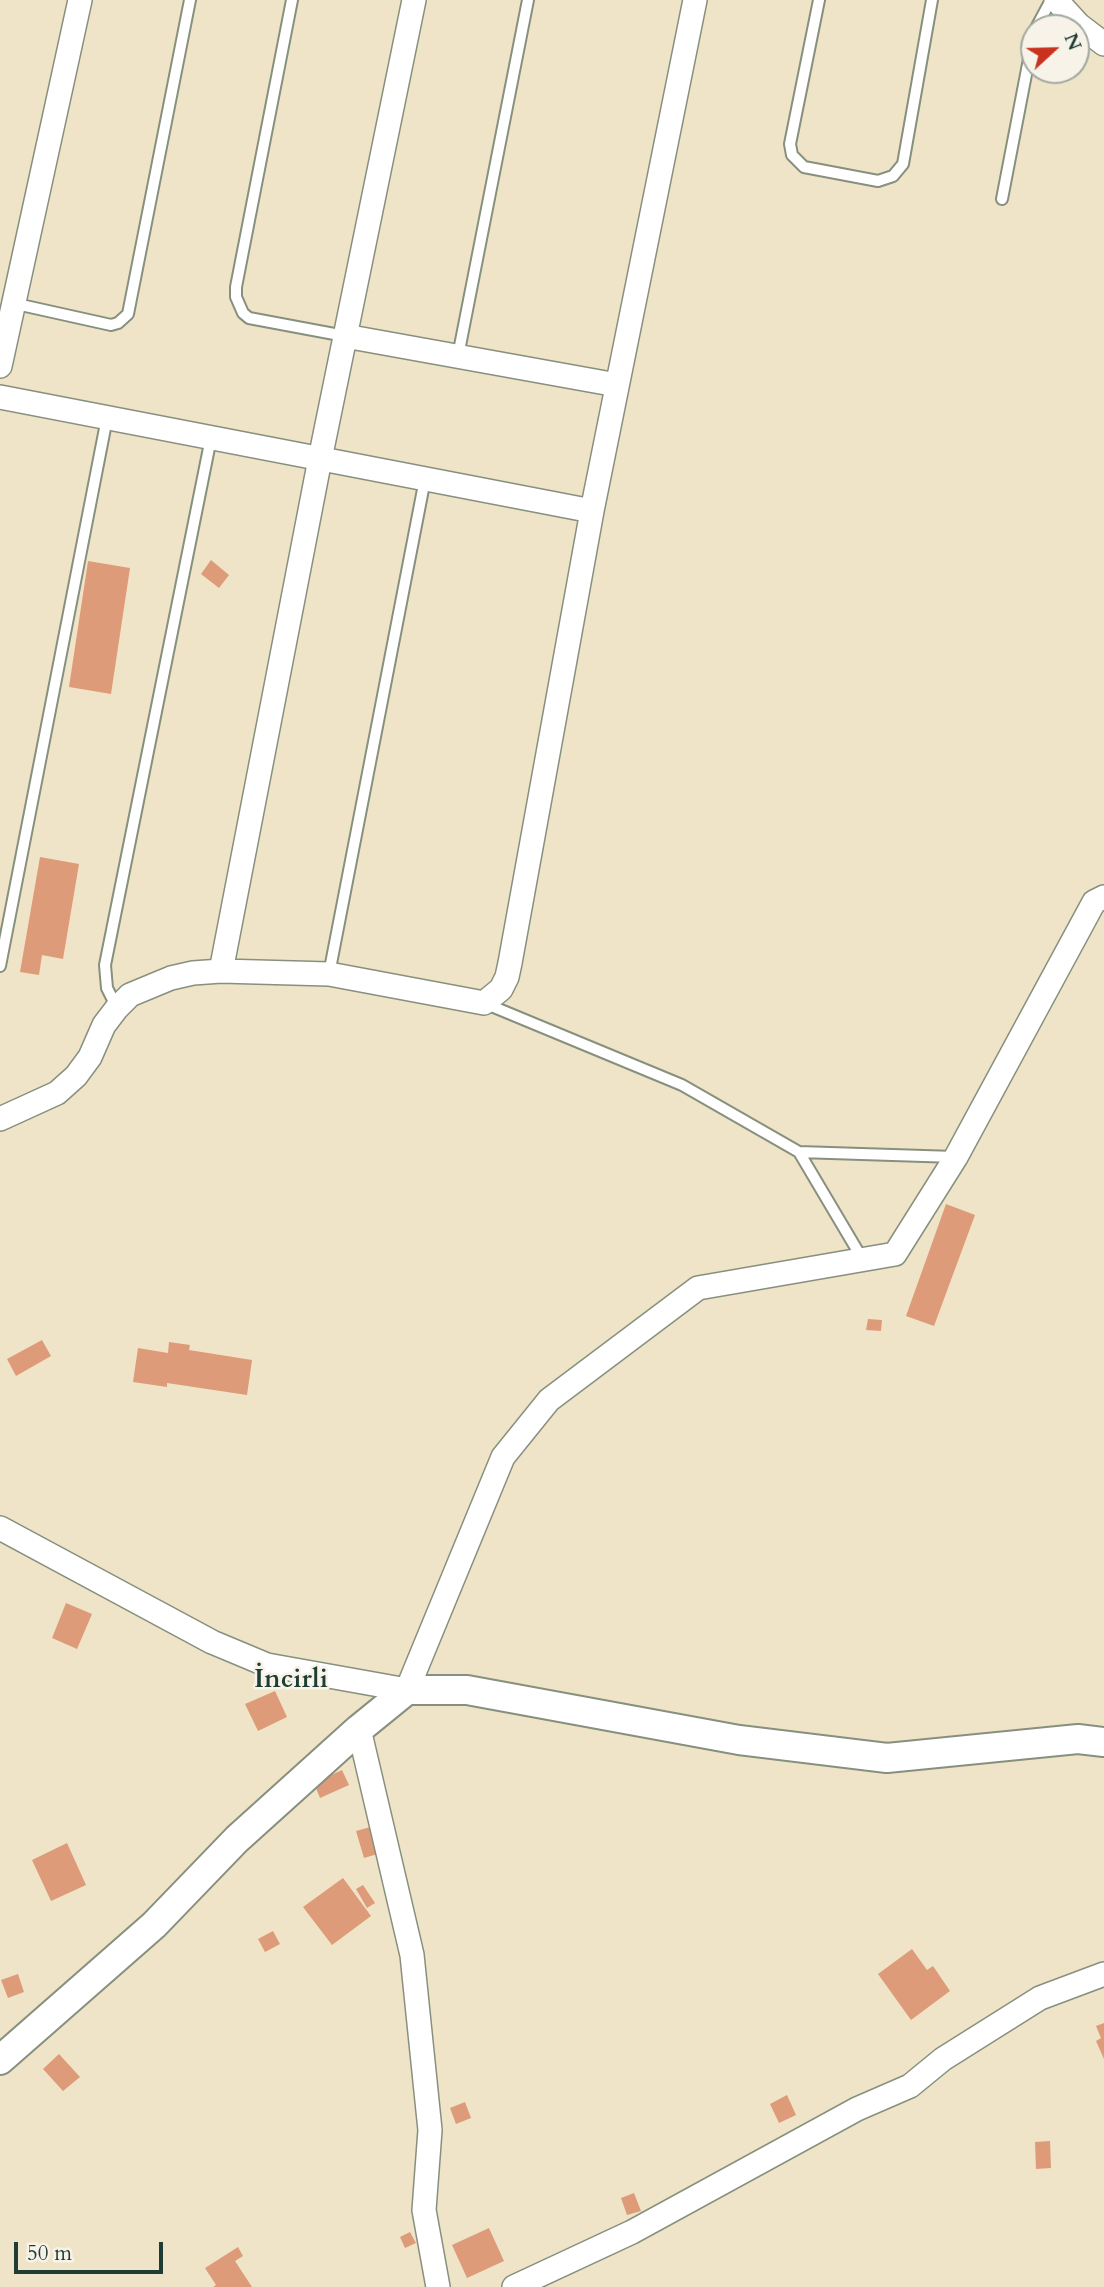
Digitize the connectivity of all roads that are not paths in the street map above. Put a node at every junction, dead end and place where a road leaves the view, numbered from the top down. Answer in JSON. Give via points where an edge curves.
{"nodes":[{"id":1,"x":80,"y":0,"type":"edge"},
{"id":2,"x":190,"y":0,"type":"edge"},
{"id":3,"x":292,"y":0,"type":"edge"},
{"id":4,"x":414,"y":0,"type":"edge"},
{"id":5,"x":528,"y":0,"type":"edge"},
{"id":6,"x":695,"y":0,"type":"edge"},
{"id":7,"x":819,"y":0,"type":"edge"},
{"id":8,"x":932,"y":0,"type":"edge"},
{"id":9,"x":1056,"y":0,"type":"edge"},
{"id":10,"x":1104,"y":44,"type":"edge"},
{"id":11,"x":1024,"y":84,"type":"edge"},
{"id":12,"x":1002,"y":199,"type":"dead end"},
{"id":13,"x":12,"y":303,"type":"junction"},
{"id":14,"x":345,"y":335,"type":"junction"},
{"id":15,"x":458,"y":356,"type":"junction"},
{"id":16,"x":0,"y":366,"type":"edge"},
{"id":17,"x":617,"y":385,"type":"junction"},
{"id":18,"x":0,"y":397,"type":"edge"},
{"id":19,"x":107,"y":418,"type":"junction"},
{"id":20,"x":211,"y":438,"type":"junction"},
{"id":21,"x":320,"y":459,"type":"junction"},
{"id":22,"x":425,"y":479,"type":"junction"},
{"id":23,"x":592,"y":511,"type":"junction"},
{"id":24,"x":1104,"y":897,"type":"edge"},
{"id":25,"x":0,"y":966,"type":"edge"},
{"id":26,"x":222,"y":971,"type":"junction"},
{"id":27,"x":330,"y":974,"type":"junction"},
{"id":28,"x":484,"y":1003,"type":"junction"},
{"id":29,"x":117,"y":1007,"type":"junction"},
{"id":30,"x":0,"y":1119,"type":"edge"},
{"id":31,"x":799,"y":1152,"type":"junction"},
{"id":32,"x":956,"y":1157,"type":"junction"},
{"id":33,"x":863,"y":1260,"type":"junction"},
{"id":34,"x":0,"y":1528,"type":"edge"},
{"id":35,"x":407,"y":1690,"type":"junction"},
{"id":36,"x":359,"y":1730,"type":"junction"},
{"id":37,"x":1104,"y":1742,"type":"edge"},
{"id":38,"x":1104,"y":1974,"type":"edge"},
{"id":39,"x":0,"y":2060,"type":"edge"},
{"id":40,"x":438,"y":2287,"type":"edge"},
{"id":41,"x":514,"y":2287,"type":"edge"}],
"edges":[{"from":1,"to":13,"type":"street"},
{"from":2,"to":13,"type":"lane","via":[[128,314],[111,325]]},
{"from":3,"to":14,"type":"lane","via":[[236,297],[249,318]]},
{"from":4,"to":14,"type":"street"},
{"from":5,"to":15,"type":"lane"},
{"from":6,"to":17,"type":"street"},
{"from":7,"to":8,"type":"lane","via":[[790,144],[792,155],[804,167],[878,181],[893,176],[903,164]]},
{"from":9,"to":10,"type":"street"},
{"from":11,"to":12,"type":"lane"},
{"from":13,"to":16,"type":"street"},
{"from":14,"to":15,"type":"street"},
{"from":14,"to":21,"type":"street"},
{"from":15,"to":17,"type":"street"},
{"from":17,"to":23,"type":"street"},
{"from":18,"to":19,"type":"street"},
{"from":19,"to":20,"type":"street"},
{"from":19,"to":25,"type":"lane"},
{"from":20,"to":21,"type":"street"},
{"from":20,"to":29,"type":"lane","via":[[105,965],[107,988]]},
{"from":21,"to":22,"type":"street"},
{"from":21,"to":26,"type":"street"},
{"from":22,"to":23,"type":"street"},
{"from":22,"to":27,"type":"lane"},
{"from":23,"to":28,"type":"street","via":[[507,977]]},
{"from":24,"to":32,"type":"street","via":[[1094,902]]},
{"from":26,"to":27,"type":"street"},
{"from":26,"to":29,"type":"street","via":[[172,978],[130,995]]},
{"from":27,"to":28,"type":"street"},
{"from":28,"to":31,"type":"lane","via":[[682,1085]]},
{"from":29,"to":30,"type":"street","via":[[76,1076],[57,1093]]},
{"from":31,"to":32,"type":"lane"},
{"from":31,"to":33,"type":"lane"},
{"from":32,"to":33,"type":"street","via":[[895,1254]]},
{"from":33,"to":35,"type":"street","via":[[698,1288],[548,1400],[503,1457]]},
{"from":34,"to":35,"type":"street","via":[[212,1642],[267,1665]]},
{"from":35,"to":36,"type":"street"},
{"from":35,"to":37,"type":"street","via":[[467,1690],[739,1740],[887,1758],[1078,1740]]},
{"from":36,"to":39,"type":"street","via":[[237,1839],[154,1925]]},
{"from":36,"to":40,"type":"street","via":[[412,1955],[430,2130],[424,2210]]},
{"from":38,"to":41,"type":"street","via":[[1040,1998],[943,2059],[911,2086],[857,2109],[632,2232]]}]}
